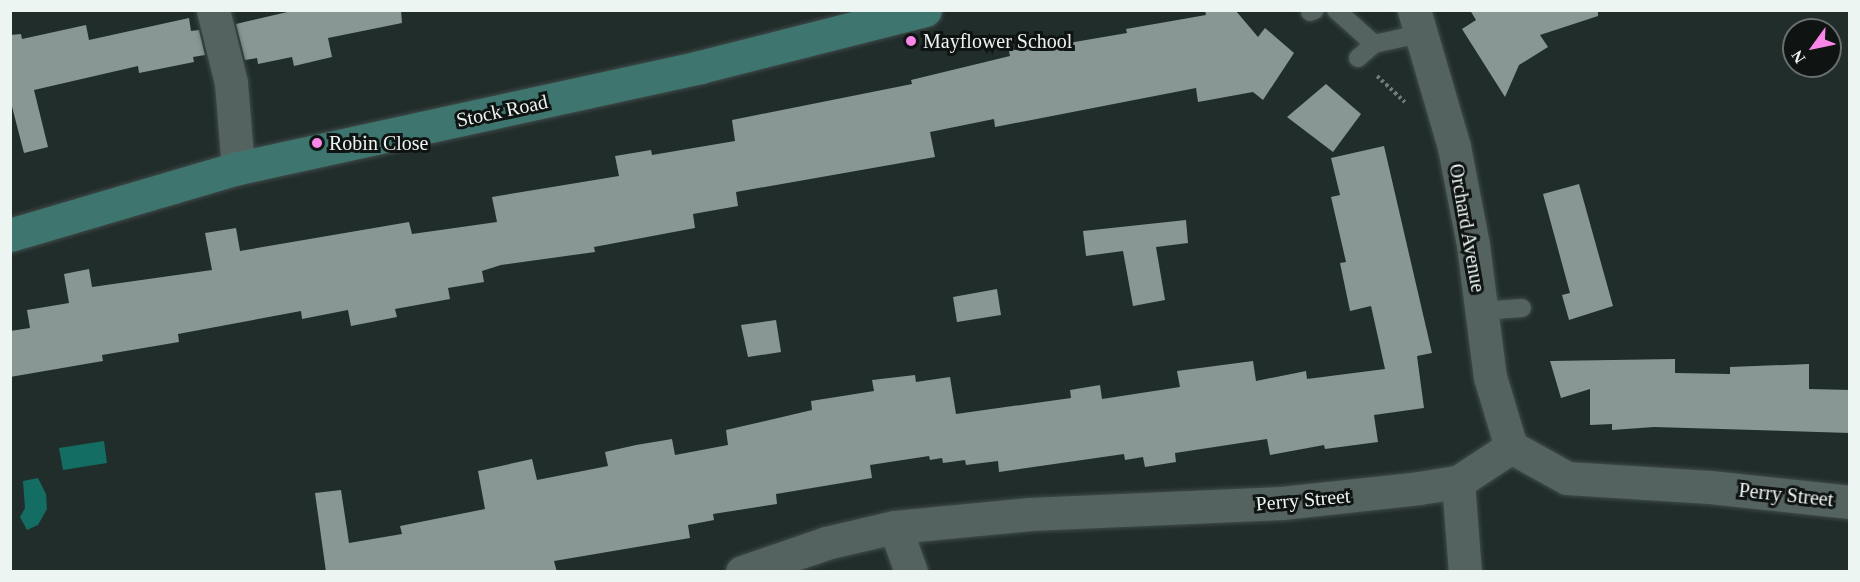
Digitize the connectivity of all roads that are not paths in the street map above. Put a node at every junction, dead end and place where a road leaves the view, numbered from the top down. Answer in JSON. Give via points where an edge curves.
{"nodes":[{"id":1,"x":213,"y":10,"type":"edge"},
{"id":2,"x":925,"y":10,"type":"edge"},
{"id":3,"x":1336,"y":10,"type":"edge"},
{"id":4,"x":1417,"y":22,"type":"edge"},
{"id":5,"x":1374,"y":44,"type":"junction"},
{"id":6,"x":1358,"y":58,"type":"road end"},
{"id":7,"x":238,"y":168,"type":"junction"},
{"id":8,"x":10,"y":235,"type":"edge"},
{"id":9,"x":1522,"y":308,"type":"dead end"},
{"id":10,"x":1481,"y":311,"type":"junction"},
{"id":11,"x":1511,"y":447,"type":"junction"},
{"id":12,"x":1458,"y":482,"type":"junction"},
{"id":13,"x":1850,"y":502,"type":"edge"},
{"id":14,"x":896,"y":527,"type":"junction"},
{"id":15,"x":742,"y":572,"type":"edge"},
{"id":16,"x":911,"y":572,"type":"edge"},
{"id":17,"x":1465,"y":572,"type":"edge"}],
"edges":[{"from":1,"to":7,"type":"street","via":[[231,83]]},
{"from":2,"to":7,"type":"main road","name":"Stock Road","via":[[700,67]]},
{"from":3,"to":5,"type":"lane"},
{"from":4,"to":5,"type":"lane"},
{"from":4,"to":10,"type":"street","name":"Orchard Avenue","via":[[1454,147]]},
{"from":5,"to":6,"type":"lane"},
{"from":7,"to":8,"type":"main road","name":"Stock Road"},
{"from":9,"to":10,"type":"lane"},
{"from":10,"to":11,"type":"street","name":"Orchard Avenue","via":[[1490,377]]},
{"from":11,"to":12,"type":"street","name":"Perry Street"},
{"from":11,"to":13,"type":"street","name":"Perry Street","via":[[1568,478],[1710,487]]},
{"from":12,"to":14,"type":"street","name":"Perry Street","via":[[1282,503],[1030,514]]},
{"from":12,"to":17,"type":"street"},
{"from":14,"to":15,"type":"street","name":"Perry Street","via":[[826,543]]},
{"from":14,"to":16,"type":"street"}]}
